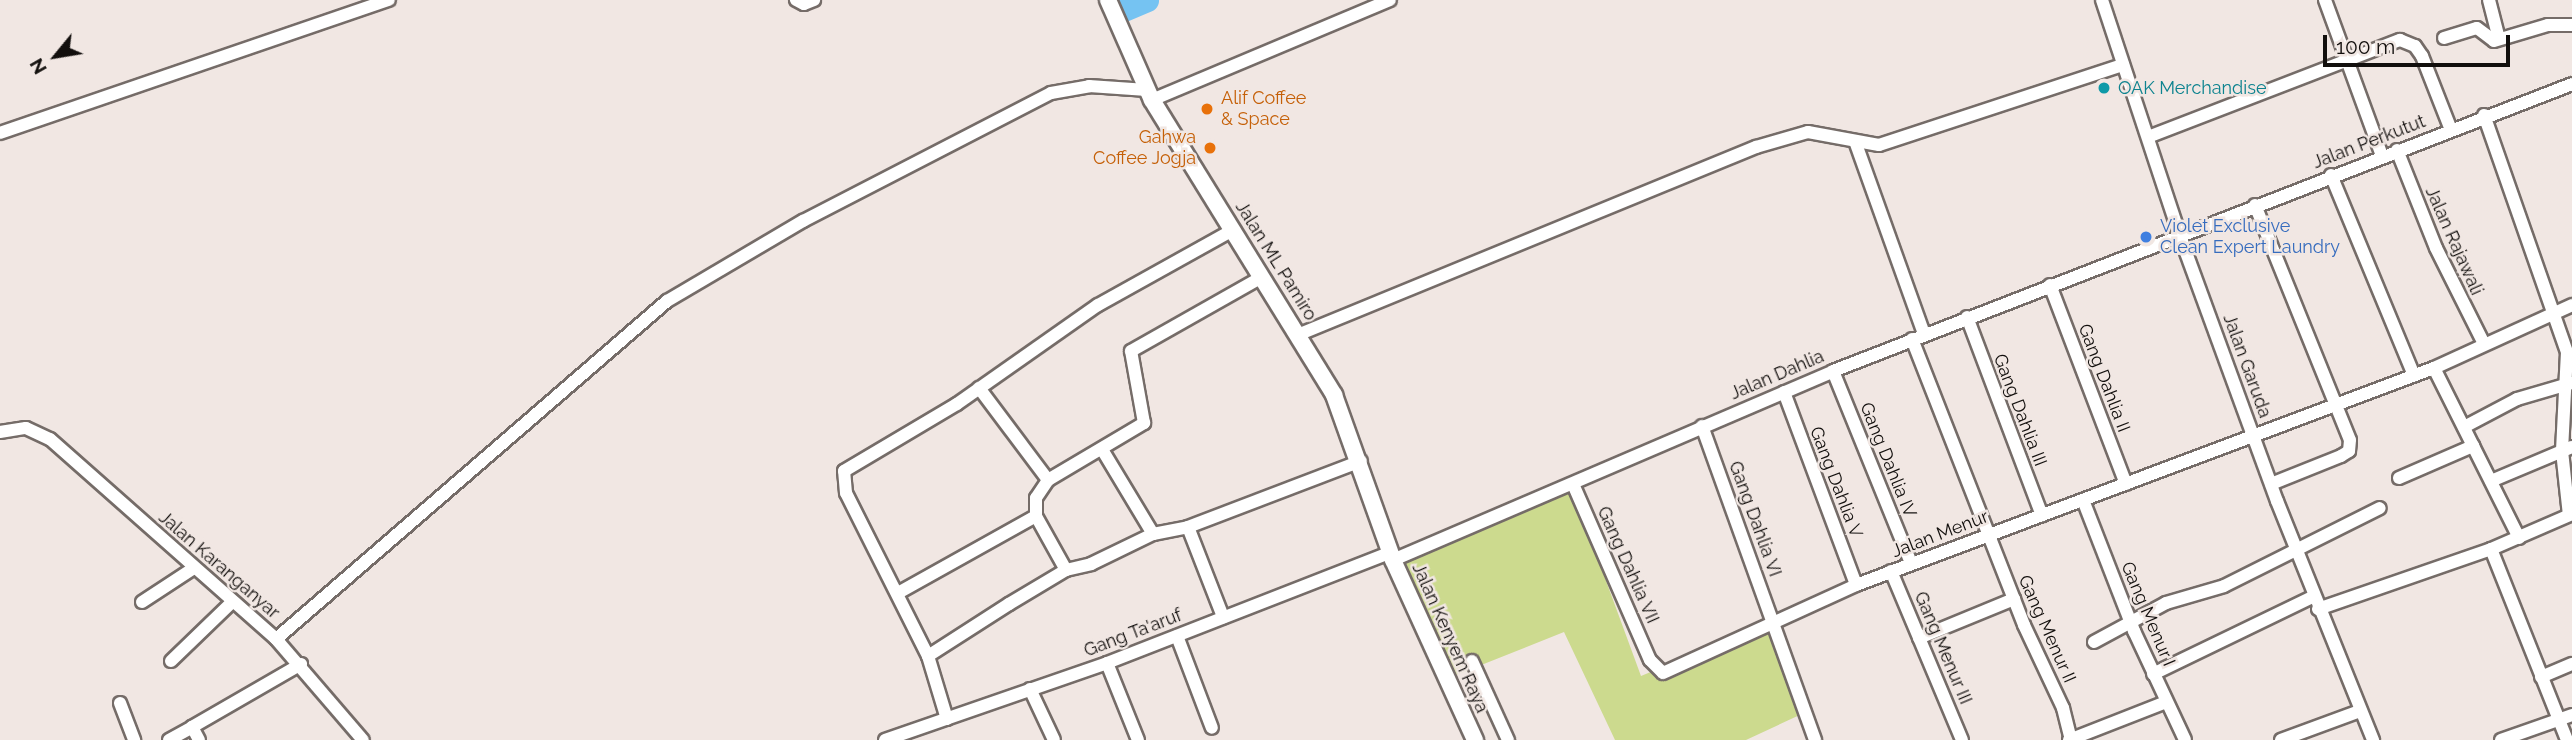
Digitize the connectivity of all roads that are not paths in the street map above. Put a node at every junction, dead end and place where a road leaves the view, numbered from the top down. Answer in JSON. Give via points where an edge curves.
{"nodes":[{"id":1,"x":389,"y":0,"type":"edge"},
{"id":2,"x":796,"y":0,"type":"edge"},
{"id":3,"x":814,"y":0,"type":"edge"},
{"id":4,"x":1108,"y":0,"type":"edge"},
{"id":5,"x":1390,"y":0,"type":"edge"},
{"id":6,"x":2102,"y":0,"type":"edge"},
{"id":7,"x":2325,"y":0,"type":"edge"},
{"id":8,"x":2489,"y":0,"type":"edge"},
{"id":9,"x":2572,"y":25,"type":"edge"},
{"id":10,"x":2444,"y":38,"type":"dead end"},
{"id":11,"x":2499,"y":39,"type":"junction"},
{"id":12,"x":2347,"y":59,"type":"junction"},
{"id":13,"x":2123,"y":65,"type":"junction"},
{"id":14,"x":2572,"y":84,"type":"edge"},
{"id":15,"x":1149,"y":95,"type":"junction"},
{"id":16,"x":2484,"y":115,"type":"junction"},
{"id":17,"x":2451,"y":130,"type":"junction"},
{"id":18,"x":0,"y":133,"type":"edge"},
{"id":19,"x":2148,"y":137,"type":"junction"},
{"id":20,"x":1856,"y":144,"type":"junction"},
{"id":21,"x":2397,"y":150,"type":"junction"},
{"id":22,"x":2382,"y":156,"type":"junction"},
{"id":23,"x":2330,"y":175,"type":"junction"},
{"id":24,"x":2255,"y":205,"type":"junction"},
{"id":25,"x":1233,"y":230,"type":"junction"},
{"id":26,"x":2180,"y":236,"type":"junction"},
{"id":27,"x":1262,"y":277,"type":"junction"},
{"id":28,"x":2050,"y":285,"type":"junction"},
{"id":29,"x":2572,"y":305,"type":"edge"},
{"id":30,"x":2555,"y":312,"type":"junction"},
{"id":31,"x":1968,"y":317,"type":"junction"},
{"id":32,"x":1300,"y":334,"type":"junction"},
{"id":33,"x":1918,"y":337,"type":"junction"},
{"id":34,"x":2484,"y":344,"type":"junction"},
{"id":35,"x":2434,"y":368,"type":"junction"},
{"id":36,"x":1833,"y":371,"type":"junction"},
{"id":37,"x":2414,"y":375,"type":"junction"},
{"id":38,"x":2569,"y":384,"type":"edge"},
{"id":39,"x":979,"y":388,"type":"junction"},
{"id":40,"x":1784,"y":392,"type":"junction"},
{"id":41,"x":2336,"y":403,"type":"junction"},
{"id":42,"x":1702,"y":426,"type":"junction"},
{"id":43,"x":2463,"y":427,"type":"junction"},
{"id":44,"x":0,"y":432,"type":"edge"},
{"id":45,"x":2254,"y":437,"type":"junction"},
{"id":46,"x":2473,"y":446,"type":"junction"},
{"id":47,"x":2567,"y":449,"type":"edge"},
{"id":48,"x":1103,"y":451,"type":"junction"},
{"id":49,"x":1361,"y":461,"type":"junction"},
{"id":50,"x":2399,"y":478,"type":"dead end"},
{"id":51,"x":1048,"y":480,"type":"junction"},
{"id":52,"x":2491,"y":481,"type":"junction"},
{"id":53,"x":1573,"y":484,"type":"junction"},
{"id":54,"x":2126,"y":484,"type":"junction"},
{"id":55,"x":2271,"y":484,"type":"junction"},
{"id":56,"x":2083,"y":500,"type":"junction"},
{"id":57,"x":2380,"y":508,"type":"dead end"},
{"id":58,"x":2570,"y":514,"type":"edge"},
{"id":59,"x":2042,"y":515,"type":"junction"},
{"id":60,"x":1036,"y":516,"type":"junction"},
{"id":61,"x":1188,"y":527,"type":"junction"},
{"id":62,"x":1153,"y":534,"type":"junction"},
{"id":63,"x":1988,"y":535,"type":"junction"},
{"id":64,"x":2519,"y":538,"type":"junction"},
{"id":65,"x":2294,"y":547,"type":"junction"},
{"id":66,"x":2491,"y":550,"type":"junction"},
{"id":67,"x":1392,"y":556,"type":"junction"},
{"id":68,"x":1911,"y":563,"type":"junction"},
{"id":69,"x":194,"y":568,"type":"junction"},
{"id":70,"x":1066,"y":570,"type":"junction"},
{"id":71,"x":1891,"y":571,"type":"junction"},
{"id":72,"x":1856,"y":585,"type":"junction"},
{"id":73,"x":898,"y":593,"type":"junction"},
{"id":74,"x":2314,"y":596,"type":"junction"},
{"id":75,"x":2014,"y":600,"type":"junction"},
{"id":76,"x":142,"y":602,"type":"dead end"},
{"id":77,"x":232,"y":602,"type":"junction"},
{"id":78,"x":2318,"y":609,"type":"junction"},
{"id":79,"x":1223,"y":617,"type":"junction"},
{"id":80,"x":1775,"y":624,"type":"junction"},
{"id":81,"x":2131,"y":624,"type":"junction"},
{"id":82,"x":1177,"y":636,"type":"junction"},
{"id":83,"x":1919,"y":638,"type":"junction"},
{"id":84,"x":276,"y":639,"type":"junction"},
{"id":85,"x":2094,"y":642,"type":"dead end"},
{"id":86,"x":928,"y":656,"type":"junction"},
{"id":87,"x":1650,"y":660,"type":"joint"},
{"id":88,"x":171,"y":661,"type":"dead end"},
{"id":89,"x":1472,"y":661,"type":"dead end"},
{"id":90,"x":1107,"y":663,"type":"junction"},
{"id":91,"x":300,"y":664,"type":"junction"},
{"id":92,"x":2572,"y":664,"type":"edge"},
{"id":93,"x":2153,"y":674,"type":"junction"},
{"id":94,"x":2541,"y":677,"type":"junction"},
{"id":95,"x":1030,"y":690,"type":"junction"},
{"id":96,"x":2166,"y":702,"type":"junction"},
{"id":97,"x":120,"y":704,"type":"dead end"},
{"id":98,"x":2360,"y":711,"type":"junction"},
{"id":99,"x":2572,"y":715,"type":"edge"},
{"id":100,"x":947,"y":719,"type":"junction"},
{"id":101,"x":2559,"y":719,"type":"junction"},
{"id":102,"x":192,"y":727,"type":"junction"},
{"id":103,"x":1212,"y":728,"type":"dead end"},
{"id":104,"x":2099,"y":728,"type":"junction"},
{"id":105,"x":134,"y":740,"type":"edge"},
{"id":106,"x":169,"y":740,"type":"edge"},
{"id":107,"x":199,"y":740,"type":"edge"},
{"id":108,"x":363,"y":740,"type":"edge"},
{"id":109,"x":885,"y":740,"type":"edge"},
{"id":110,"x":1054,"y":740,"type":"edge"},
{"id":111,"x":1138,"y":740,"type":"edge"},
{"id":112,"x":1475,"y":740,"type":"edge"},
{"id":113,"x":1508,"y":740,"type":"edge"},
{"id":114,"x":1815,"y":740,"type":"edge"},
{"id":115,"x":1962,"y":740,"type":"edge"},
{"id":116,"x":2070,"y":740,"type":"edge"},
{"id":117,"x":2106,"y":740,"type":"edge"},
{"id":118,"x":2185,"y":740,"type":"edge"},
{"id":119,"x":2281,"y":740,"type":"edge"},
{"id":120,"x":2372,"y":740,"type":"edge"},
{"id":121,"x":2501,"y":740,"type":"edge"},
{"id":122,"x":2567,"y":740,"type":"edge"}],
"edges":[{"from":1,"to":18,"type":"street"},
{"from":2,"to":3,"type":"street"},
{"from":4,"to":15,"type":"street","name":"Jalan ML Pamiro"},
{"from":5,"to":15,"type":"street"},
{"from":6,"to":13,"type":"street","name":"Jalan Garuda"},
{"from":7,"to":12,"type":"street"},
{"from":8,"to":11,"type":"street"},
{"from":9,"to":11,"type":"street","via":[[2548,25]]},
{"from":10,"to":11,"type":"street","via":[[2477,28],[2494,41]]},
{"from":12,"to":17,"type":"street","via":[[2395,40],[2415,46]]},
{"from":12,"to":19,"type":"street"},
{"from":12,"to":22,"type":"street"},
{"from":13,"to":19,"type":"street","name":"Jalan Garuda"},
{"from":13,"to":20,"type":"street","via":[[1888,142]]},
{"from":14,"to":16,"type":"street","name":"Jalan Perkutut"},
{"from":15,"to":25,"type":"street","name":"Jalan ML Pamiro"},
{"from":15,"to":84,"type":"street","via":[[1089,86],[1051,93],[803,221],[667,301]]},
{"from":16,"to":17,"type":"street","name":"Jalan Perkutut"},
{"from":16,"to":30,"type":"street"},
{"from":17,"to":21,"type":"street","name":"Jalan Perkutut"},
{"from":19,"to":26,"type":"street","name":"Jalan Garuda"},
{"from":20,"to":32,"type":"street","via":[[1808,132],[1756,147]]},
{"from":20,"to":33,"type":"street","name":"Gang Menur II"},
{"from":21,"to":22,"type":"street","name":"Jalan Perkutut"},
{"from":21,"to":34,"type":"street","name":"Jalan Rajawali","via":[[2436,248]]},
{"from":22,"to":23,"type":"street","name":"Jalan Perkutut"},
{"from":23,"to":24,"type":"street","name":"Jalan Perkutut"},
{"from":23,"to":37,"type":"street"},
{"from":24,"to":26,"type":"street","name":"Jalan Perkutut"},
{"from":24,"to":41,"type":"street"},
{"from":25,"to":27,"type":"street","name":"Jalan ML Pamiro"},
{"from":25,"to":39,"type":"street","via":[[1098,305]]},
{"from":26,"to":28,"type":"street","name":"Jalan Dahlia"},
{"from":26,"to":45,"type":"street","name":"Jalan Garuda"},
{"from":27,"to":32,"type":"street","name":"Jalan ML Pamiro"},
{"from":27,"to":48,"type":"street","via":[[1131,352],[1144,423]]},
{"from":28,"to":31,"type":"street","name":"Jalan Dahlia"},
{"from":28,"to":54,"type":"street","name":"Gang Dahlia II"},
{"from":29,"to":30,"type":"street","name":"Jalan Menur"},
{"from":30,"to":34,"type":"street","name":"Jalan Menur"},
{"from":30,"to":38,"type":"street","via":[[2567,352]]},
{"from":31,"to":33,"type":"street","name":"Jalan Dahlia"},
{"from":31,"to":59,"type":"street","name":"Gang Dahlia III"},
{"from":32,"to":49,"type":"street","name":"Jalan ML Pamiro","via":[[1334,396]]},
{"from":33,"to":36,"type":"street","name":"Jalan Dahlia"},
{"from":33,"to":63,"type":"street","name":"Gang Menur II"},
{"from":34,"to":35,"type":"street","name":"Jalan Menur"},
{"from":35,"to":37,"type":"street","name":"Jalan Menur"},
{"from":35,"to":43,"type":"street"},
{"from":36,"to":40,"type":"street","name":"Jalan Dahlia"},
{"from":36,"to":68,"type":"street","name":"Gang Dahlia IV"},
{"from":37,"to":41,"type":"street","name":"Jalan Menur"},
{"from":38,"to":43,"type":"street","via":[[2517,399]]},
{"from":38,"to":47,"type":"street"},
{"from":39,"to":51,"type":"street"},
{"from":39,"to":73,"type":"street","via":[[843,473],[846,493]]},
{"from":40,"to":42,"type":"street","name":"Jalan Dahlia"},
{"from":40,"to":72,"type":"street","name":"Gang Dahlia V"},
{"from":41,"to":45,"type":"street","name":"Jalan Menur"},
{"from":41,"to":55,"type":"street","via":[[2349,451]]},
{"from":42,"to":53,"type":"street","name":"Jalan Dahlia"},
{"from":42,"to":80,"type":"street","name":"Gang Dahlia VI"},
{"from":43,"to":46,"type":"street"},
{"from":44,"to":69,"type":"street","name":"Jalan Karanganyar","via":[[37,430]]},
{"from":45,"to":54,"type":"street","name":"Jalan Menur"},
{"from":45,"to":55,"type":"street","name":"Jalan Garuda"},
{"from":46,"to":50,"type":"street"},
{"from":46,"to":52,"type":"street"},
{"from":47,"to":52,"type":"street"},
{"from":47,"to":58,"type":"street"},
{"from":48,"to":51,"type":"street"},
{"from":48,"to":62,"type":"street"},
{"from":49,"to":61,"type":"street"},
{"from":49,"to":67,"type":"street","name":"Jalan ML Pamiro"},
{"from":51,"to":60,"type":"street","via":[[1036,498]]},
{"from":52,"to":64,"type":"street"},
{"from":53,"to":67,"type":"street","name":"Jalan Dahlia"},
{"from":53,"to":87,"type":"street","name":"Gang Dahlia VII"},
{"from":54,"to":56,"type":"street","name":"Jalan Menur"},
{"from":55,"to":65,"type":"street","name":"Jalan Garuda"},
{"from":56,"to":59,"type":"street","name":"Jalan Menur"},
{"from":56,"to":81,"type":"street","name":"Gang Menur I"},
{"from":57,"to":65,"type":"street"},
{"from":58,"to":64,"type":"street"},
{"from":59,"to":63,"type":"street","name":"Jalan Menur"},
{"from":60,"to":70,"type":"street"},
{"from":60,"to":73,"type":"street"},
{"from":61,"to":62,"type":"street"},
{"from":61,"to":79,"type":"street"},
{"from":62,"to":70,"type":"street","via":[[1091,564]]},
{"from":63,"to":68,"type":"street","name":"Jalan Menur"},
{"from":63,"to":75,"type":"street","name":"Gang Menur II"},
{"from":64,"to":66,"type":"street"},
{"from":65,"to":74,"type":"street","name":"Jalan Garuda"},
{"from":65,"to":81,"type":"street","via":[[2224,586],[2166,603]]},
{"from":66,"to":78,"type":"street"},
{"from":66,"to":94,"type":"street"},
{"from":67,"to":79,"type":"street","name":"Gang Ta'aruf"},
{"from":67,"to":112,"type":"street","name":"Jalan Kenyem Raya"},
{"from":68,"to":71,"type":"street","name":"Jalan Menur"},
{"from":69,"to":76,"type":"street"},
{"from":69,"to":77,"type":"street","name":"Jalan Karanganyar"},
{"from":70,"to":86,"type":"street"},
{"from":71,"to":72,"type":"street","name":"Jalan Menur"},
{"from":71,"to":83,"type":"street","name":"Gang Menur III"},
{"from":72,"to":80,"type":"street","name":"Jalan Menur"},
{"from":73,"to":86,"type":"street"},
{"from":74,"to":78,"type":"street","name":"Jalan Garuda"},
{"from":74,"to":93,"type":"street"},
{"from":75,"to":83,"type":"street"},
{"from":75,"to":116,"type":"street","name":"Gang Menur II","via":[[2063,708]]},
{"from":77,"to":84,"type":"street","name":"Jalan Karanganyar"},
{"from":77,"to":88,"type":"street"},
{"from":78,"to":98,"type":"street","name":"Jalan Garuda"},
{"from":79,"to":82,"type":"street","name":"Gang Ta'aruf"},
{"from":80,"to":87,"type":"street","name":"Jalan Menur","via":[[1669,671],[1658,672]]},
{"from":80,"to":114,"type":"street","name":"Gang Dahlia VI"},
{"from":81,"to":85,"type":"street"},
{"from":81,"to":93,"type":"street","name":"Gang Menur I"},
{"from":82,"to":90,"type":"street","name":"Gang Ta'aruf"},
{"from":82,"to":103,"type":"street"},
{"from":83,"to":115,"type":"street","name":"Gang Menur III"},
{"from":84,"to":91,"type":"street","name":"Jalan Karanganyar"},
{"from":86,"to":100,"type":"street"},
{"from":89,"to":113,"type":"street"},
{"from":90,"to":95,"type":"street","name":"Gang Ta'aruf"},
{"from":90,"to":111,"type":"street"},
{"from":91,"to":102,"type":"street"},
{"from":91,"to":108,"type":"street","name":"Jalan Karanganyar"},
{"from":92,"to":94,"type":"street"},
{"from":93,"to":96,"type":"street","name":"Gang Menur I"},
{"from":94,"to":101,"type":"street"},
{"from":95,"to":100,"type":"street","name":"Gang Ta'aruf"},
{"from":95,"to":110,"type":"street"},
{"from":96,"to":104,"type":"street"},
{"from":96,"to":118,"type":"street","name":"Gang Menur I"},
{"from":97,"to":105,"type":"street"},
{"from":98,"to":119,"type":"street"},
{"from":98,"to":120,"type":"street","name":"Jalan Garuda"},
{"from":99,"to":101,"type":"street"},
{"from":100,"to":109,"type":"street","name":"Gang Ta'aruf"},
{"from":101,"to":121,"type":"street"},
{"from":101,"to":122,"type":"street"},
{"from":102,"to":106,"type":"street"},
{"from":102,"to":107,"type":"street"},
{"from":104,"to":116,"type":"street"},
{"from":104,"to":117,"type":"street"}]}
